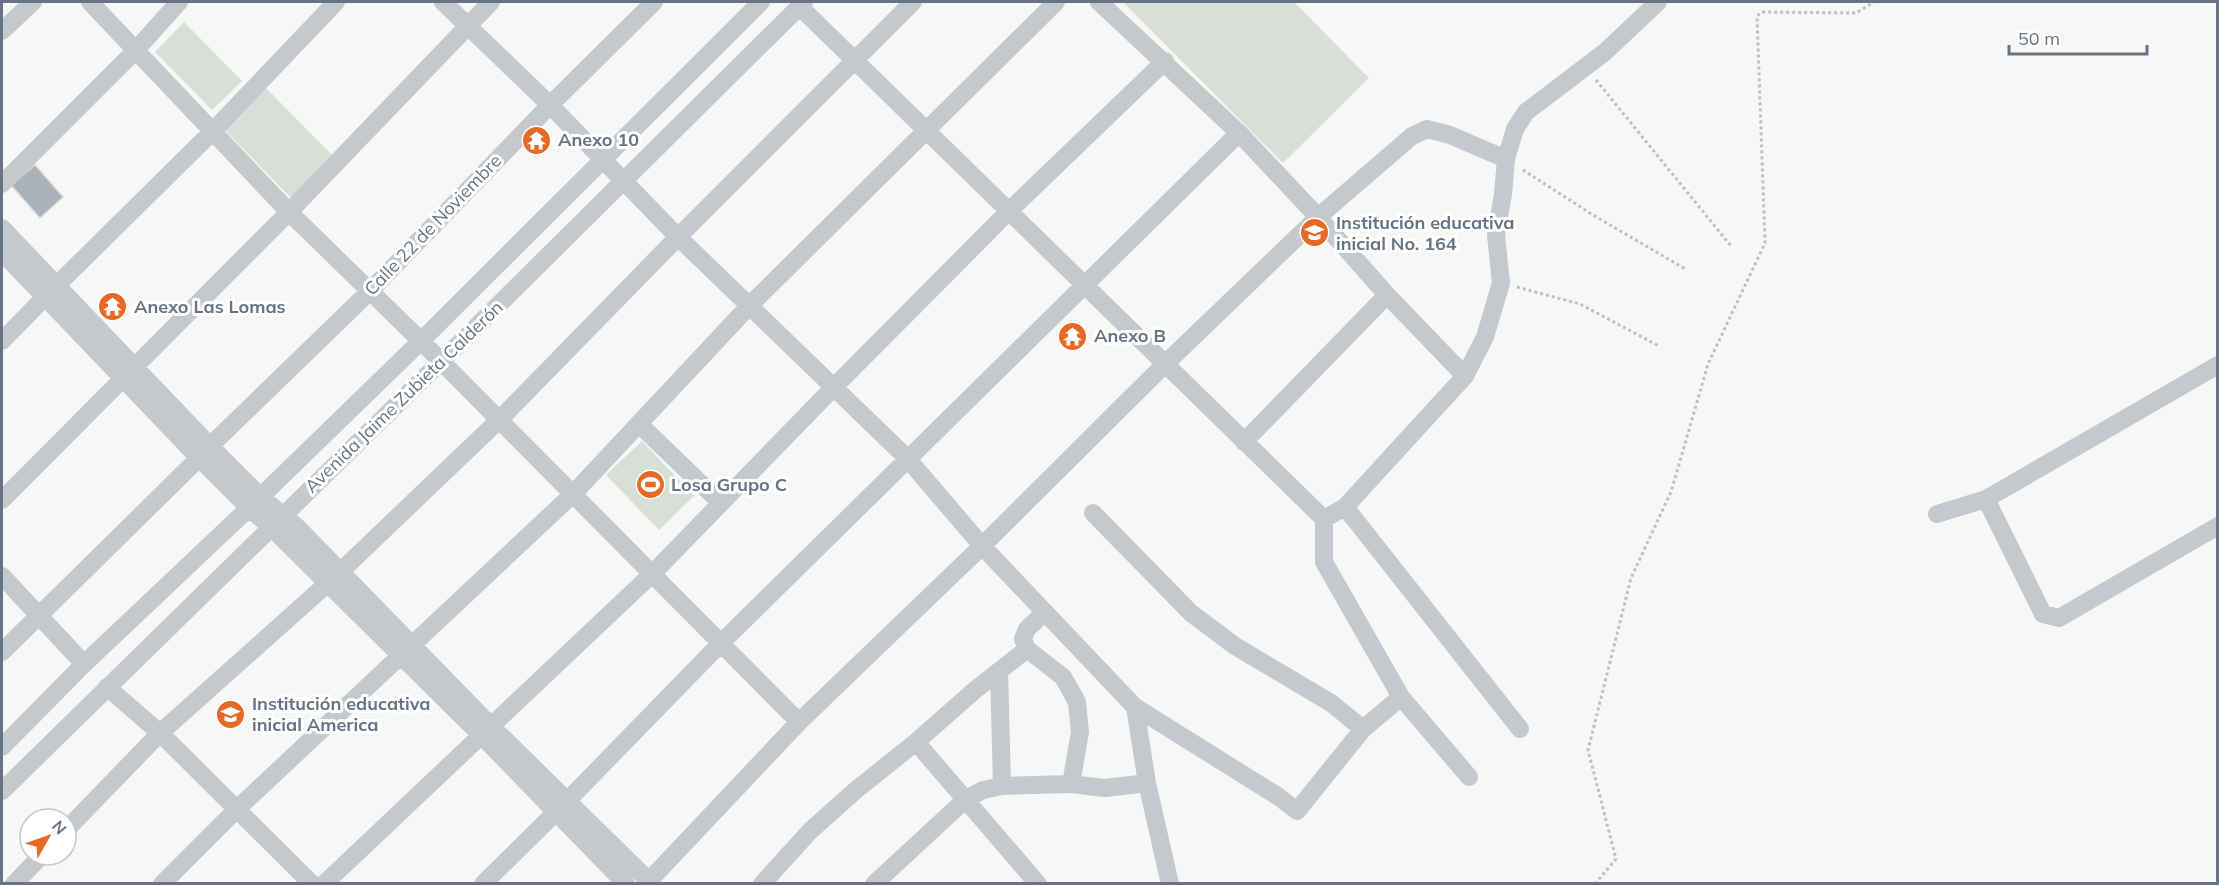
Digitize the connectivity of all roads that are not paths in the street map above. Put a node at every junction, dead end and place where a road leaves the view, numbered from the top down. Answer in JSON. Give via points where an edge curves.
{"nodes":[{"id":1,"x":33,"y":2,"type":"edge"},
{"id":2,"x":90,"y":2,"type":"edge"},
{"id":3,"x":179,"y":2,"type":"edge"},
{"id":4,"x":336,"y":2,"type":"edge"},
{"id":5,"x":443,"y":2,"type":"edge"},
{"id":6,"x":491,"y":2,"type":"edge"},
{"id":7,"x":654,"y":2,"type":"edge"},
{"id":8,"x":761,"y":2,"type":"edge"},
{"id":9,"x":913,"y":2,"type":"edge"},
{"id":10,"x":1056,"y":2,"type":"edge"},
{"id":11,"x":1099,"y":2,"type":"edge"},
{"id":12,"x":1658,"y":2,"type":"edge"},
{"id":13,"x":801,"y":4,"type":"edge"},
{"id":14,"x":467,"y":25,"type":"junction"},
{"id":15,"x":2,"y":31,"type":"edge"},
{"id":16,"x":135,"y":51,"type":"junction"},
{"id":17,"x":855,"y":60,"type":"junction"},
{"id":18,"x":1165,"y":62,"type":"junction"},
{"id":19,"x":550,"y":105,"type":"junction"},
{"id":20,"x":214,"y":130,"type":"junction"},
{"id":21,"x":926,"y":130,"type":"junction"},
{"id":22,"x":1239,"y":133,"type":"junction"},
{"id":23,"x":603,"y":159,"type":"junction"},
{"id":24,"x":1506,"y":159,"type":"junction"},
{"id":25,"x":623,"y":180,"type":"junction"},
{"id":26,"x":2,"y":184,"type":"edge"},
{"id":27,"x":289,"y":212,"type":"junction"},
{"id":28,"x":1008,"y":212,"type":"junction"},
{"id":29,"x":1318,"y":217,"type":"junction"},
{"id":30,"x":2,"y":228,"type":"edge"},
{"id":31,"x":678,"y":237,"type":"junction"},
{"id":32,"x":2,"y":252,"type":"edge"},
{"id":33,"x":1086,"y":285,"type":"junction"},
{"id":34,"x":51,"y":291,"type":"junction"},
{"id":35,"x":370,"y":291,"type":"junction"},
{"id":36,"x":1387,"y":296,"type":"junction"},
{"id":37,"x":750,"y":305,"type":"junction"},
{"id":38,"x":421,"y":340,"type":"junction"},
{"id":39,"x":2,"y":341,"type":"edge"},
{"id":40,"x":441,"y":361,"type":"junction"},
{"id":41,"x":1164,"y":365,"type":"junction"},
{"id":42,"x":2217,"y":365,"type":"edge"},
{"id":43,"x":128,"y":372,"type":"junction"},
{"id":44,"x":1465,"y":376,"type":"junction"},
{"id":45,"x":834,"y":387,"type":"junction"},
{"id":46,"x":499,"y":420,"type":"junction"},
{"id":47,"x":639,"y":424,"type":"junction"},
{"id":48,"x":1244,"y":442,"type":"junction"},
{"id":49,"x":204,"y":452,"type":"junction"},
{"id":50,"x":907,"y":458,"type":"junction"},
{"id":51,"x":573,"y":494,"type":"junction"},
{"id":52,"x":1986,"y":499,"type":"junction"},
{"id":53,"x":2,"y":500,"type":"edge"},
{"id":54,"x":255,"y":503,"type":"junction"},
{"id":55,"x":722,"y":503,"type":"junction"},
{"id":56,"x":1345,"y":507,"type":"junction"},
{"id":57,"x":1093,"y":513,"type":"dead end"},
{"id":58,"x":1937,"y":514,"type":"dead end"},
{"id":59,"x":1324,"y":519,"type":"junction"},
{"id":60,"x":277,"y":520,"type":"junction"},
{"id":61,"x":2217,"y":526,"type":"edge"},
{"id":62,"x":982,"y":546,"type":"junction"},
{"id":63,"x":652,"y":574,"type":"junction"},
{"id":64,"x":2,"y":576,"type":"edge"},
{"id":65,"x":334,"y":577,"type":"junction"},
{"id":66,"x":1045,"y":612,"type":"junction"},
{"id":67,"x":39,"y":615,"type":"junction"},
{"id":68,"x":721,"y":643,"type":"junction"},
{"id":69,"x":1027,"y":649,"type":"junction"},
{"id":70,"x":407,"y":651,"type":"junction"},
{"id":71,"x":2,"y":652,"type":"edge"},
{"id":72,"x":84,"y":664,"type":"junction"},
{"id":73,"x":999,"y":671,"type":"junction"},
{"id":74,"x":107,"y":687,"type":"junction"},
{"id":75,"x":1401,"y":697,"type":"junction"},
{"id":76,"x":1135,"y":707,"type":"junction"},
{"id":77,"x":799,"y":723,"type":"junction"},
{"id":78,"x":1363,"y":729,"type":"junction"},
{"id":79,"x":1520,"y":729,"type":"dead end"},
{"id":80,"x":487,"y":732,"type":"junction"},
{"id":81,"x":160,"y":733,"type":"junction"},
{"id":82,"x":916,"y":742,"type":"junction"},
{"id":83,"x":2,"y":747,"type":"edge"},
{"id":84,"x":1469,"y":777,"type":"dead end"},
{"id":85,"x":1147,"y":783,"type":"junction"},
{"id":86,"x":1071,"y":784,"type":"junction"},
{"id":87,"x":1002,"y":786,"type":"junction"},
{"id":88,"x":2,"y":791,"type":"edge"},
{"id":89,"x":966,"y":799,"type":"junction"},
{"id":90,"x":562,"y":806,"type":"junction"},
{"id":91,"x":237,"y":809,"type":"junction"},
{"id":92,"x":78,"y":818,"type":"edge"},
{"id":93,"x":30,"y":867,"type":"edge"},
{"id":94,"x":647,"y":882,"type":"edge"},
{"id":95,"x":14,"y":884,"type":"edge"},
{"id":96,"x":162,"y":884,"type":"edge"},
{"id":97,"x":312,"y":884,"type":"edge"},
{"id":98,"x":324,"y":884,"type":"edge"},
{"id":99,"x":483,"y":884,"type":"edge"},
{"id":100,"x":626,"y":884,"type":"edge"},
{"id":101,"x":762,"y":884,"type":"edge"},
{"id":102,"x":874,"y":884,"type":"edge"},
{"id":103,"x":1038,"y":884,"type":"edge"},
{"id":104,"x":1170,"y":884,"type":"edge"}],
"edges":[{"from":1,"to":15,"type":"street"},
{"from":2,"to":16,"type":"street"},
{"from":3,"to":16,"type":"street"},
{"from":4,"to":20,"type":"street"},
{"from":5,"to":14,"type":"street"},
{"from":6,"to":14,"type":"street"},
{"from":7,"to":19,"type":"street","name":"Calle 22 de Noviembre"},
{"from":8,"to":23,"type":"street","name":"Avenida Jaime Zubieta Calderón"},
{"from":9,"to":17,"type":"street"},
{"from":10,"to":21,"type":"street"},
{"from":11,"to":18,"type":"street"},
{"from":12,"to":24,"type":"street","via":[[1605,52],[1526,112],[1515,129]]},
{"from":13,"to":17,"type":"street"},
{"from":13,"to":25,"type":"street","name":"Avenida Jaime Zubieta Calderón"},
{"from":14,"to":19,"type":"street"},
{"from":14,"to":27,"type":"street"},
{"from":16,"to":20,"type":"street"},
{"from":16,"to":26,"type":"street"},
{"from":17,"to":21,"type":"street"},
{"from":17,"to":31,"type":"street"},
{"from":18,"to":22,"type":"street"},
{"from":18,"to":28,"type":"street"},
{"from":19,"to":23,"type":"street"},
{"from":19,"to":35,"type":"street","name":"Calle 22 de Noviembre"},
{"from":20,"to":27,"type":"street"},
{"from":20,"to":34,"type":"street"},
{"from":21,"to":28,"type":"street"},
{"from":21,"to":37,"type":"street"},
{"from":22,"to":29,"type":"street"},
{"from":22,"to":33,"type":"street"},
{"from":23,"to":25,"type":"street"},
{"from":23,"to":38,"type":"street","name":"Avenida Jaime Zubieta Calderón"},
{"from":24,"to":29,"type":"street","via":[[1427,129],[1412,136]]},
{"from":24,"to":44,"type":"street","via":[[1496,235],[1501,283],[1485,337]]},
{"from":25,"to":31,"type":"street"},
{"from":25,"to":40,"type":"street","name":"Avenida Jaime Zubieta Calderón"},
{"from":27,"to":35,"type":"street"},
{"from":27,"to":43,"type":"street"},
{"from":28,"to":33,"type":"street"},
{"from":28,"to":45,"type":"street"},
{"from":29,"to":36,"type":"street"},
{"from":29,"to":41,"type":"street"},
{"from":30,"to":34,"type":"street"},
{"from":31,"to":37,"type":"street"},
{"from":31,"to":46,"type":"street"},
{"from":32,"to":34,"type":"street"},
{"from":33,"to":41,"type":"street"},
{"from":33,"to":50,"type":"street"},
{"from":34,"to":39,"type":"street"},
{"from":34,"to":43,"type":"street"},
{"from":35,"to":38,"type":"street"},
{"from":35,"to":49,"type":"street","name":"Calle 22 de Noviembre"},
{"from":36,"to":44,"type":"street"},
{"from":36,"to":48,"type":"street"},
{"from":37,"to":45,"type":"street"},
{"from":37,"to":47,"type":"street"},
{"from":38,"to":40,"type":"street"},
{"from":38,"to":54,"type":"street","name":"Avenida Jaime Zubieta Calderón"},
{"from":40,"to":46,"type":"street"},
{"from":40,"to":60,"type":"street","name":"Avenida Jaime Zubieta Calderón"},
{"from":41,"to":48,"type":"street"},
{"from":41,"to":62,"type":"street"},
{"from":42,"to":52,"type":"street"},
{"from":43,"to":49,"type":"street"},
{"from":43,"to":53,"type":"street"},
{"from":44,"to":56,"type":"street"},
{"from":45,"to":50,"type":"street"},
{"from":45,"to":55,"type":"street"},
{"from":46,"to":51,"type":"street"},
{"from":46,"to":65,"type":"street"},
{"from":47,"to":51,"type":"street"},
{"from":47,"to":55,"type":"street"},
{"from":48,"to":59,"type":"street"},
{"from":49,"to":54,"type":"street"},
{"from":49,"to":67,"type":"street","name":"Calle 22 de Noviembre"},
{"from":50,"to":62,"type":"street"},
{"from":50,"to":68,"type":"street"},
{"from":51,"to":63,"type":"street"},
{"from":51,"to":70,"type":"street"},
{"from":52,"to":58,"type":"street"},
{"from":52,"to":61,"type":"street","via":[[2043,614],[2059,618]]},
{"from":54,"to":60,"type":"street"},
{"from":54,"to":72,"type":"street","name":"Avenida Jaime Zubieta Calderón"},
{"from":55,"to":63,"type":"street"},
{"from":56,"to":59,"type":"street"},
{"from":56,"to":79,"type":"street"},
{"from":57,"to":78,"type":"street","via":[[1191,613],[1234,646],[1331,703]]},
{"from":59,"to":75,"type":"street","via":[[1324,562]]},
{"from":60,"to":65,"type":"street"},
{"from":60,"to":74,"type":"street","name":"Avenida Jaime Zubieta Calderón"},
{"from":62,"to":66,"type":"street"},
{"from":62,"to":77,"type":"street"},
{"from":63,"to":68,"type":"street"},
{"from":63,"to":80,"type":"street"},
{"from":64,"to":67,"type":"street"},
{"from":65,"to":70,"type":"street"},
{"from":65,"to":81,"type":"street"},
{"from":66,"to":69,"type":"street","via":[[1027,629],[1023,639]]},
{"from":66,"to":76,"type":"street"},
{"from":67,"to":71,"type":"street","name":"Calle 22 de Noviembre"},
{"from":67,"to":72,"type":"street"},
{"from":68,"to":77,"type":"street"},
{"from":68,"to":90,"type":"street"},
{"from":69,"to":73,"type":"street"},
{"from":69,"to":86,"type":"street","via":[[1063,677],[1077,702],[1080,732]]},
{"from":70,"to":80,"type":"street"},
{"from":70,"to":91,"type":"street"},
{"from":72,"to":83,"type":"street","name":"Avenida Jaime Zubieta Calderón"},
{"from":73,"to":82,"type":"street"},
{"from":73,"to":87,"type":"street"},
{"from":74,"to":81,"type":"street"},
{"from":74,"to":88,"type":"street","name":"Avenida Jaime Zubieta Calderón"},
{"from":75,"to":78,"type":"street"},
{"from":75,"to":84,"type":"street"},
{"from":76,"to":78,"type":"street","via":[[1297,811]]},
{"from":76,"to":85,"type":"street"},
{"from":77,"to":94,"type":"street"},
{"from":80,"to":90,"type":"street"},
{"from":80,"to":98,"type":"street"},
{"from":81,"to":91,"type":"street"},
{"from":81,"to":92,"type":"street"},
{"from":82,"to":89,"type":"street"},
{"from":82,"to":101,"type":"street","via":[[810,831]]},
{"from":85,"to":86,"type":"street","via":[[1105,788]]},
{"from":85,"to":104,"type":"street"},
{"from":86,"to":87,"type":"street"},
{"from":87,"to":89,"type":"street"},
{"from":89,"to":102,"type":"street"},
{"from":89,"to":103,"type":"street"},
{"from":90,"to":94,"type":"street"},
{"from":90,"to":99,"type":"street"},
{"from":90,"to":100,"type":"street"},
{"from":91,"to":96,"type":"street"},
{"from":91,"to":97,"type":"street"},
{"from":93,"to":95,"type":"street"}]}
